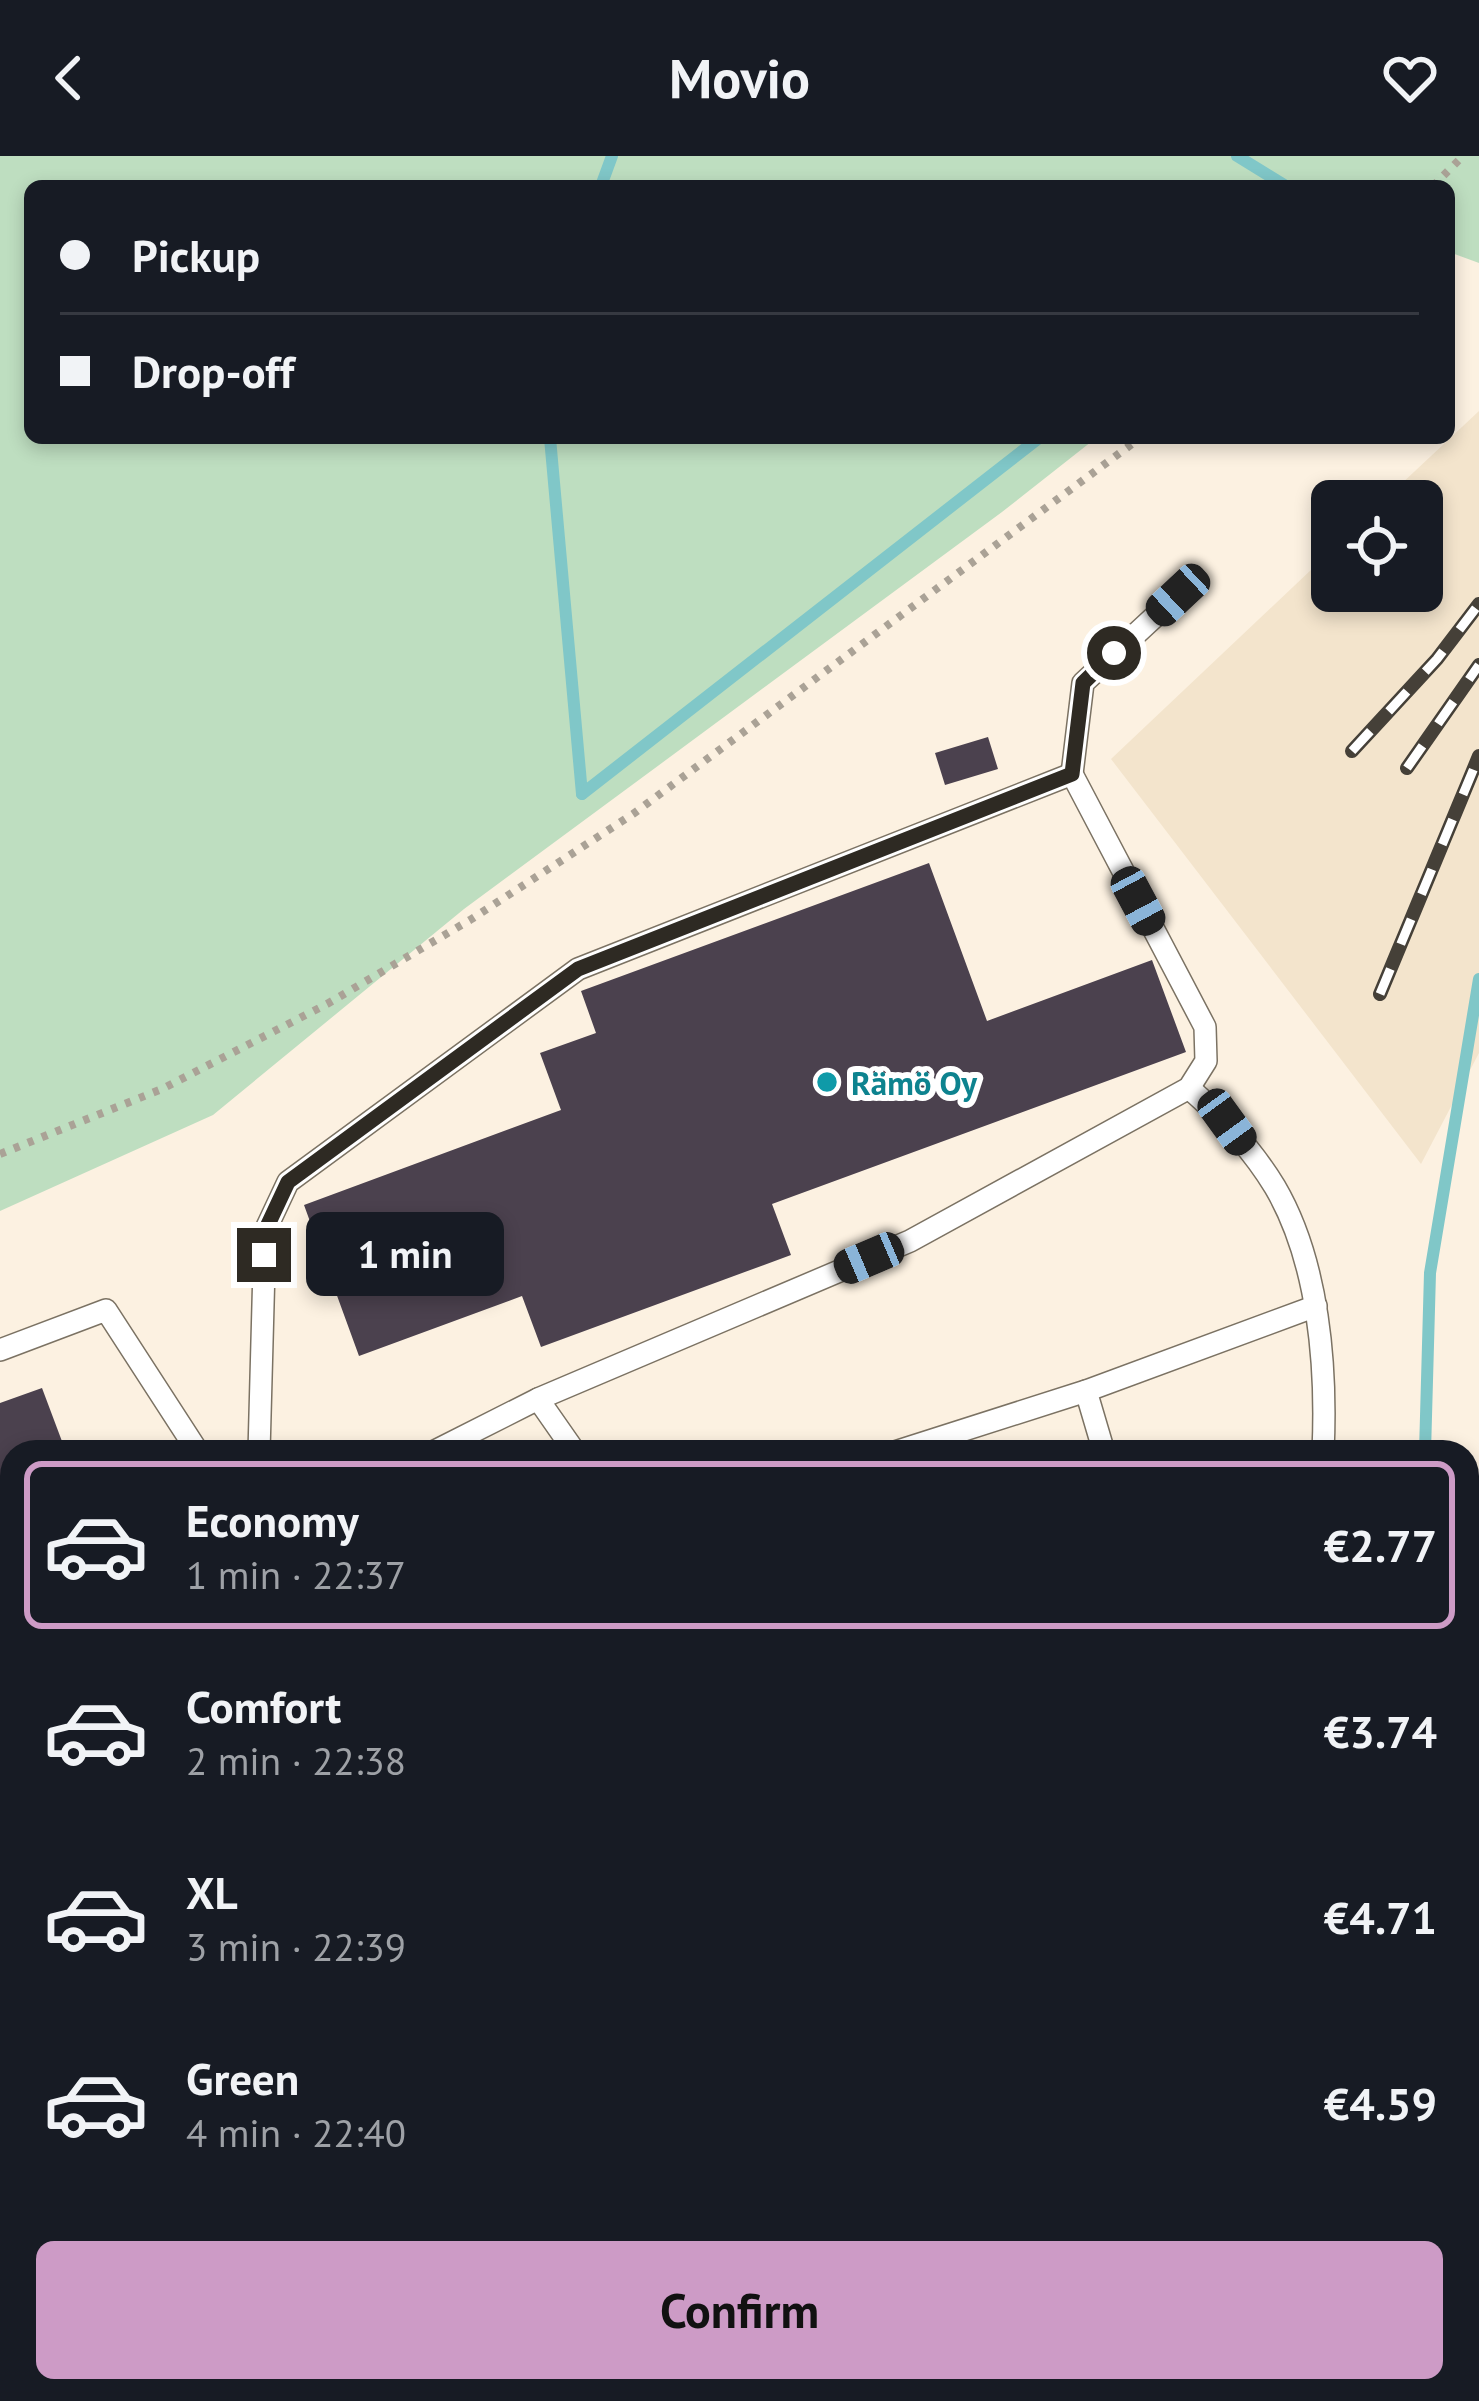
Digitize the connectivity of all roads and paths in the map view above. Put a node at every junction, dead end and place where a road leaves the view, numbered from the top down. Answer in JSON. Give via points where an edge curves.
{"nodes":[{"id":1,"x":1462,"y":156,"type":"edge"},
{"id":2,"x":1439,"y":180,"type":"edge"},
{"id":3,"x":1132,"y":444,"type":"edge"},
{"id":4,"x":1178,"y":595,"type":"dead end"},
{"id":5,"x":1072,"y":774,"type":"junction"},
{"id":6,"x":1190,"y":1088,"type":"junction"},
{"id":7,"x":0,"y":1154,"type":"edge"},
{"id":8,"x":1316,"y":1306,"type":"junction"},
{"id":9,"x":0,"y":1350,"type":"edge"},
{"id":10,"x":1086,"y":1391,"type":"junction"},
{"id":11,"x":538,"y":1399,"type":"junction"},
{"id":12,"x":190,"y":1440,"type":"edge"},
{"id":13,"x":259,"y":1440,"type":"edge"},
{"id":14,"x":457,"y":1440,"type":"edge"},
{"id":15,"x":567,"y":1440,"type":"edge"},
{"id":16,"x":933,"y":1440,"type":"edge"},
{"id":17,"x":1100,"y":1440,"type":"edge"},
{"id":18,"x":1322,"y":1440,"type":"edge"}],
"edges":[{"from":1,"to":2,"type":"path"},
{"from":3,"to":7,"type":"path","via":[[633,814],[470,920],[162,1089]]},
{"from":4,"to":5,"type":"lane","via":[[1083,683]]},
{"from":5,"to":6,"type":"lane","via":[[1204,1027],[1206,1061]]},
{"from":5,"to":13,"type":"lane","via":[[578,969],[288,1182],[265,1231]]},
{"from":6,"to":8,"type":"lane","via":[[1227,1122],[1276,1189]]},
{"from":6,"to":11,"type":"lane","via":[[910,1241]]},
{"from":8,"to":10,"type":"lane"},
{"from":8,"to":18,"type":"lane"},
{"from":9,"to":12,"type":"lane","via":[[106,1310]]},
{"from":10,"to":16,"type":"lane"},
{"from":10,"to":17,"type":"lane"},
{"from":11,"to":14,"type":"lane"},
{"from":11,"to":15,"type":"lane"}]}
